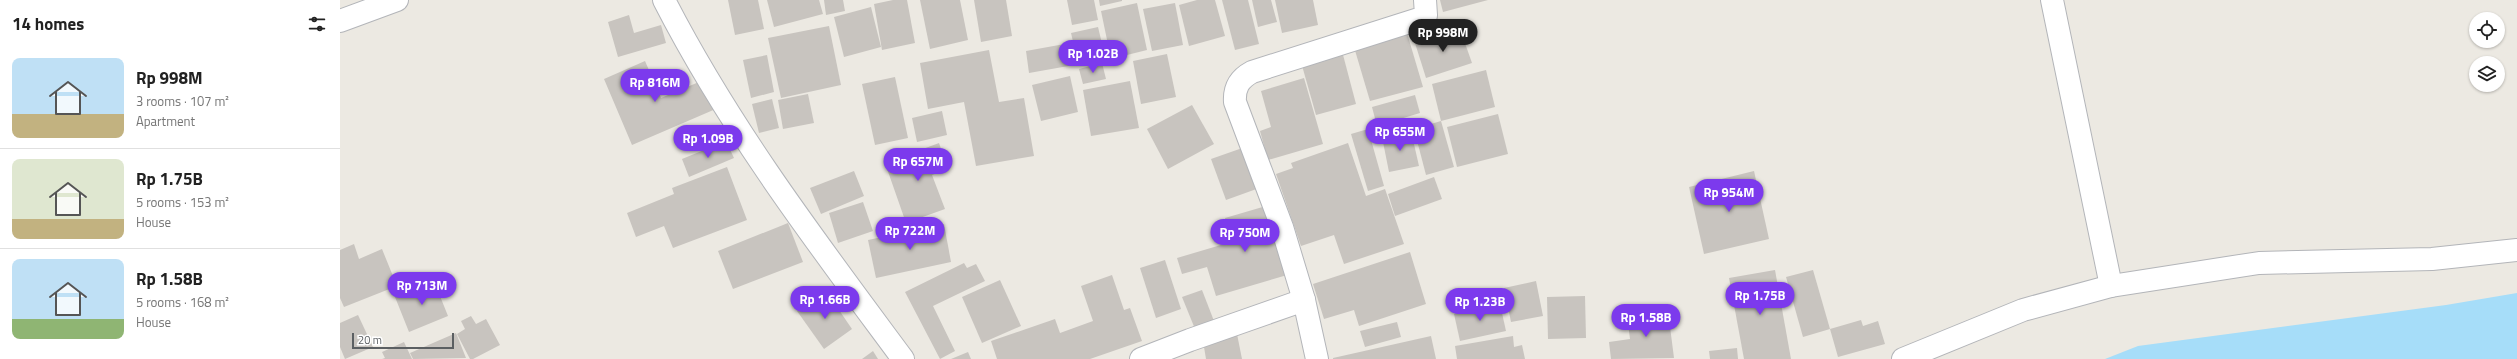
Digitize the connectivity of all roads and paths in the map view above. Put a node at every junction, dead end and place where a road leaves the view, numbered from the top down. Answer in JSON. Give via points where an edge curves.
{"nodes":[{"id":1,"x":397,"y":0,"type":"edge"},
{"id":2,"x":664,"y":0,"type":"edge"},
{"id":3,"x":1425,"y":0,"type":"edge"},
{"id":4,"x":2052,"y":0,"type":"edge"},
{"id":5,"x":340,"y":21,"type":"edge"},
{"id":6,"x":2517,"y":250,"type":"edge"},
{"id":7,"x":2111,"y":286,"type":"junction"},
{"id":8,"x":1304,"y":300,"type":"junction"},
{"id":9,"x":903,"y":359,"type":"edge"},
{"id":10,"x":1141,"y":359,"type":"edge"},
{"id":11,"x":1318,"y":359,"type":"edge"},
{"id":12,"x":1903,"y":359,"type":"edge"}],
"edges":[{"from":1,"to":5,"type":"street"},
{"from":2,"to":9,"type":"street","via":[[688,47],[783,198]]},
{"from":3,"to":8,"type":"street","via":[[1426,15],[1422,18],[1252,72],[1244,76],[1235,89],[1235,102],[1274,201]]},
{"from":4,"to":7,"type":"street"},
{"from":6,"to":7,"type":"street","via":[[2432,259],[2259,263]]},
{"from":7,"to":12,"type":"street","via":[[2023,310]]},
{"from":8,"to":10,"type":"street"},
{"from":8,"to":11,"type":"street"}]}
